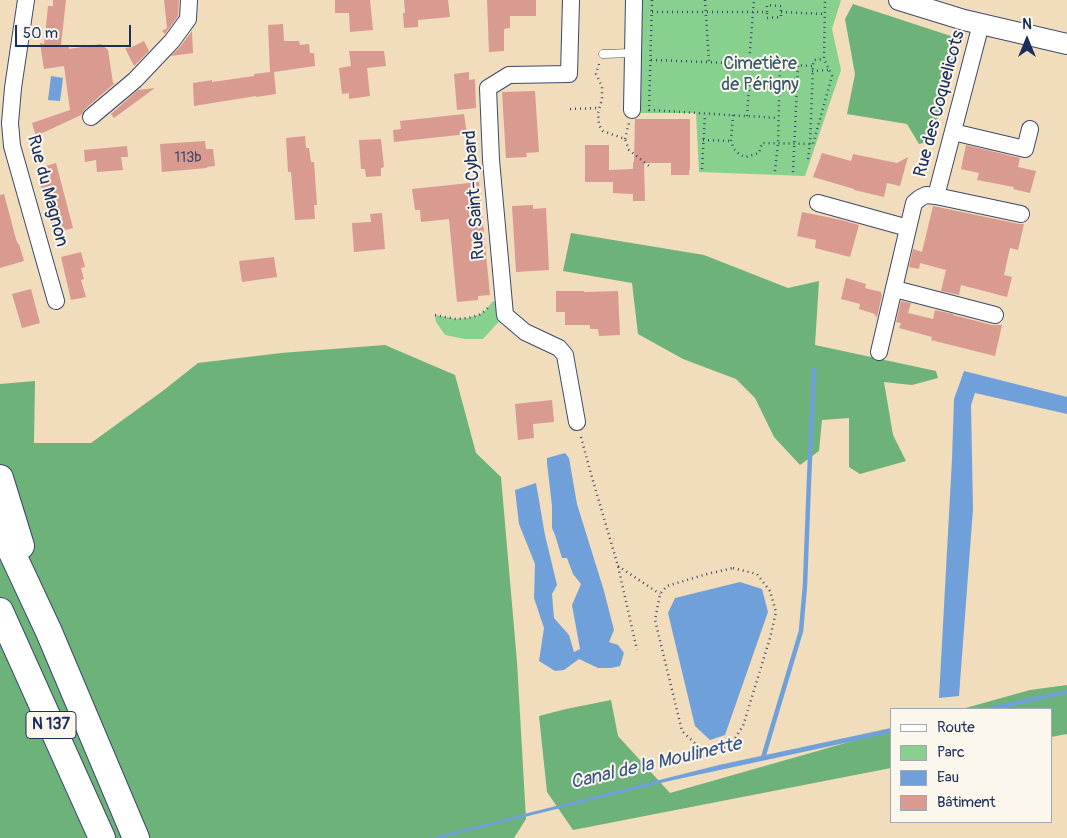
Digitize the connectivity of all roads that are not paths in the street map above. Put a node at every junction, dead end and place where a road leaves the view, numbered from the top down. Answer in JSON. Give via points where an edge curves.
{"nodes":[{"id":1,"x":26,"y":0,"type":"edge"},
{"id":2,"x":189,"y":0,"type":"edge"},
{"id":3,"x":571,"y":0,"type":"edge"},
{"id":4,"x":634,"y":0,"type":"edge"},
{"id":5,"x":899,"y":0,"type":"edge"},
{"id":6,"x":981,"y":24,"type":"junction"},
{"id":7,"x":1067,"y":44,"type":"edge"},
{"id":8,"x":632,"y":53,"type":"junction"},
{"id":9,"x":603,"y":54,"type":"road end"},
{"id":10,"x":632,"y":110,"type":"dead end"},
{"id":11,"x":91,"y":117,"type":"dead end"},
{"id":12,"x":1030,"y":129,"type":"dead end"},
{"id":13,"x":953,"y":132,"type":"junction"},
{"id":14,"x":936,"y":196,"type":"junction"},
{"id":15,"x":818,"y":203,"type":"dead end"},
{"id":16,"x":1020,"y":214,"type":"dead end"},
{"id":17,"x":908,"y":228,"type":"junction"},
{"id":18,"x":895,"y":289,"type":"junction"},
{"id":19,"x":56,"y":301,"type":"dead end"},
{"id":20,"x":995,"y":315,"type":"dead end"},
{"id":21,"x":880,"y":352,"type":"dead end"},
{"id":22,"x":578,"y":422,"type":"road end"},
{"id":23,"x":0,"y":478,"type":"edge"},
{"id":24,"x":0,"y":527,"type":"edge"},
{"id":25,"x":0,"y":611,"type":"edge"},
{"id":26,"x":49,"y":632,"type":"junction"},
{"id":27,"x":102,"y":838,"type":"edge"},
{"id":28,"x":136,"y":838,"type":"edge"}],
"edges":[{"from":1,"to":19,"type":"street","name":"Rue du Magnon","via":[[13,88],[12,146]]},
{"from":2,"to":11,"type":"street","via":[[188,19],[172,41],[135,80]]},
{"from":3,"to":22,"type":"street","name":"Rue Saint-Cybard","via":[[569,74],[509,75],[488,88],[505,315],[525,332],[559,348],[565,355]]},
{"from":4,"to":8,"type":"street"},
{"from":5,"to":6,"type":"street"},
{"from":6,"to":7,"type":"street"},
{"from":6,"to":13,"type":"street","name":"Rue des Coquelicots"},
{"from":8,"to":9,"type":"lane"},
{"from":8,"to":10,"type":"street"},
{"from":12,"to":13,"type":"street","via":[[1025,149]]},
{"from":13,"to":14,"type":"street","name":"Rue des Coquelicots"},
{"from":14,"to":16,"type":"street"},
{"from":14,"to":17,"type":"street","name":"Rue des Coquelicots","via":[[926,195],[914,204]]},
{"from":15,"to":17,"type":"street"},
{"from":17,"to":18,"type":"street","name":"Rue des Coquelicots"},
{"from":18,"to":20,"type":"street"},
{"from":18,"to":21,"type":"street","name":"Rue des Coquelicots"},
{"from":23,"to":26,"type":"highway","number":"N 137"},
{"from":24,"to":26,"type":"highway","number":"N 137"},
{"from":25,"to":27,"type":"highway","number":"N 137"},
{"from":26,"to":28,"type":"highway","number":"N 137"}]}
